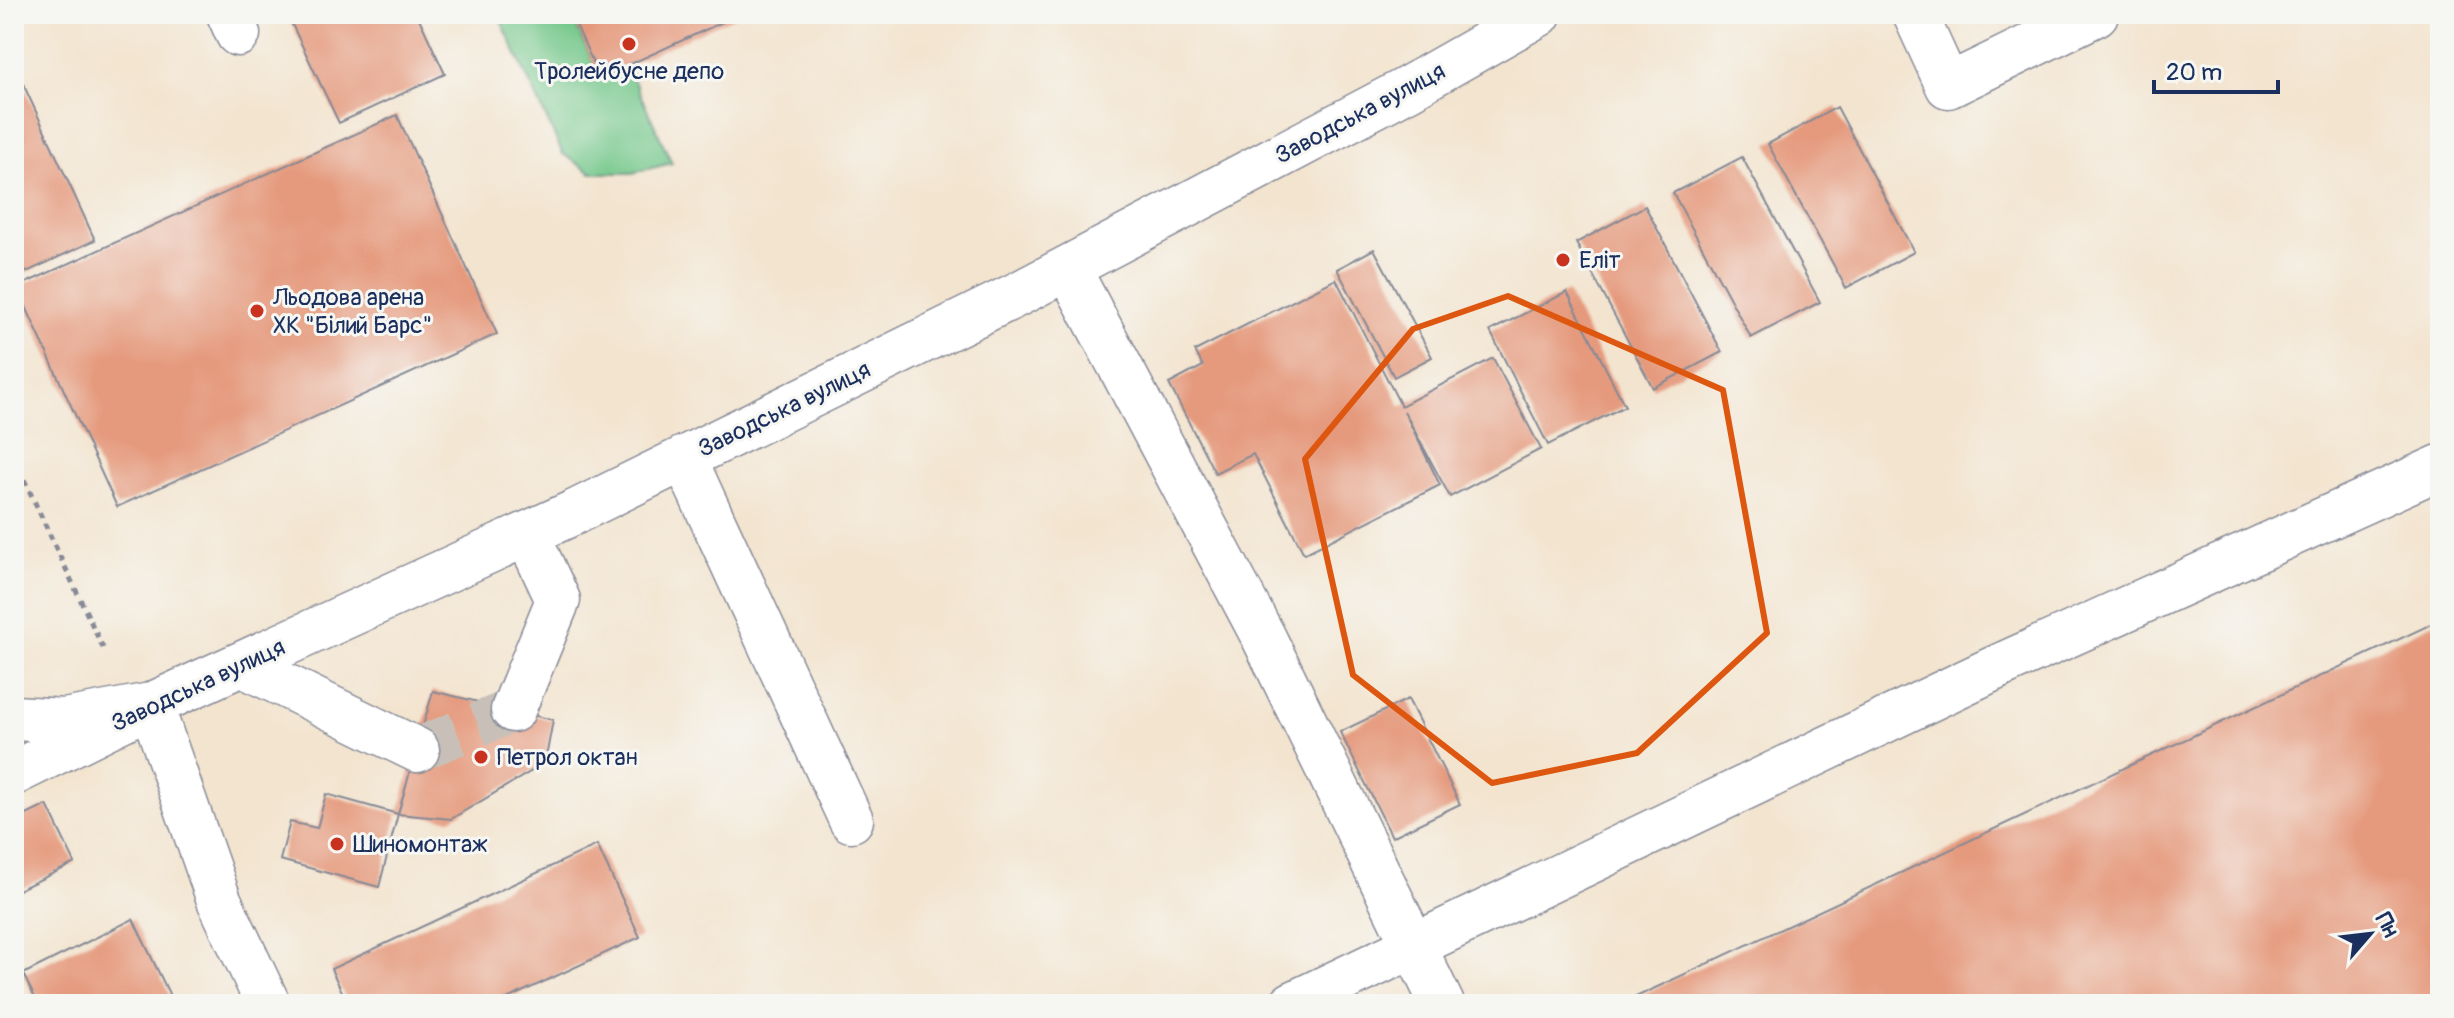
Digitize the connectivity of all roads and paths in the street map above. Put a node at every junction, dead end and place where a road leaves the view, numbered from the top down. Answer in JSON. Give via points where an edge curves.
{"nodes":[{"id":1,"x":1539,"y":14,"type":"edge"},
{"id":2,"x":1915,"y":14,"type":"edge"},
{"id":3,"x":2096,"y":14,"type":"edge"},
{"id":4,"x":1068,"y":268,"type":"junction"},
{"id":5,"x":14,"y":458,"type":"edge"},
{"id":6,"x":684,"y":458,"type":"junction"},
{"id":7,"x":2440,"y":467,"type":"edge"},
{"id":8,"x":527,"y":534,"type":"junction"},
{"id":9,"x":103,"y":648,"type":"dead end"},
{"id":10,"x":241,"y":664,"type":"junction"},
{"id":11,"x":151,"y":705,"type":"junction"},
{"id":12,"x":513,"y":710,"type":"dead end"},
{"id":13,"x":14,"y":718,"type":"edge"},
{"id":14,"x":417,"y":750,"type":"dead end"},
{"id":15,"x":14,"y":773,"type":"edge"},
{"id":16,"x":851,"y":820,"type":"dead end"},
{"id":17,"x":1414,"y":944,"type":"junction"},
{"id":18,"x":268,"y":1004,"type":"edge"},
{"id":19,"x":1292,"y":1004,"type":"edge"},
{"id":20,"x":1442,"y":1004,"type":"edge"}],
"edges":[{"from":1,"to":4,"type":"street","name":"Заводська вулиця"},
{"from":2,"to":3,"type":"street","via":[[1948,86]]},
{"from":4,"to":6,"type":"street","name":"Заводська вулиця"},
{"from":4,"to":17,"type":"street","via":[[1264,638]]},
{"from":5,"to":9,"type":"path"},
{"from":6,"to":8,"type":"street","name":"Заводська вулиця"},
{"from":6,"to":16,"type":"street"},
{"from":7,"to":17,"type":"street","via":[[1993,669]]},
{"from":8,"to":10,"type":"street","name":"Заводська вулиця"},
{"from":8,"to":12,"type":"street","via":[[558,600]]},
{"from":10,"to":11,"type":"street","name":"Заводська вулиця"},
{"from":10,"to":14,"type":"street"},
{"from":11,"to":13,"type":"street","via":[[64,721]]},
{"from":11,"to":15,"type":"street","name":"Заводська вулиця"},
{"from":11,"to":18,"type":"street","via":[[219,900]]},
{"from":17,"to":19,"type":"street"},
{"from":17,"to":20,"type":"street"}]}
